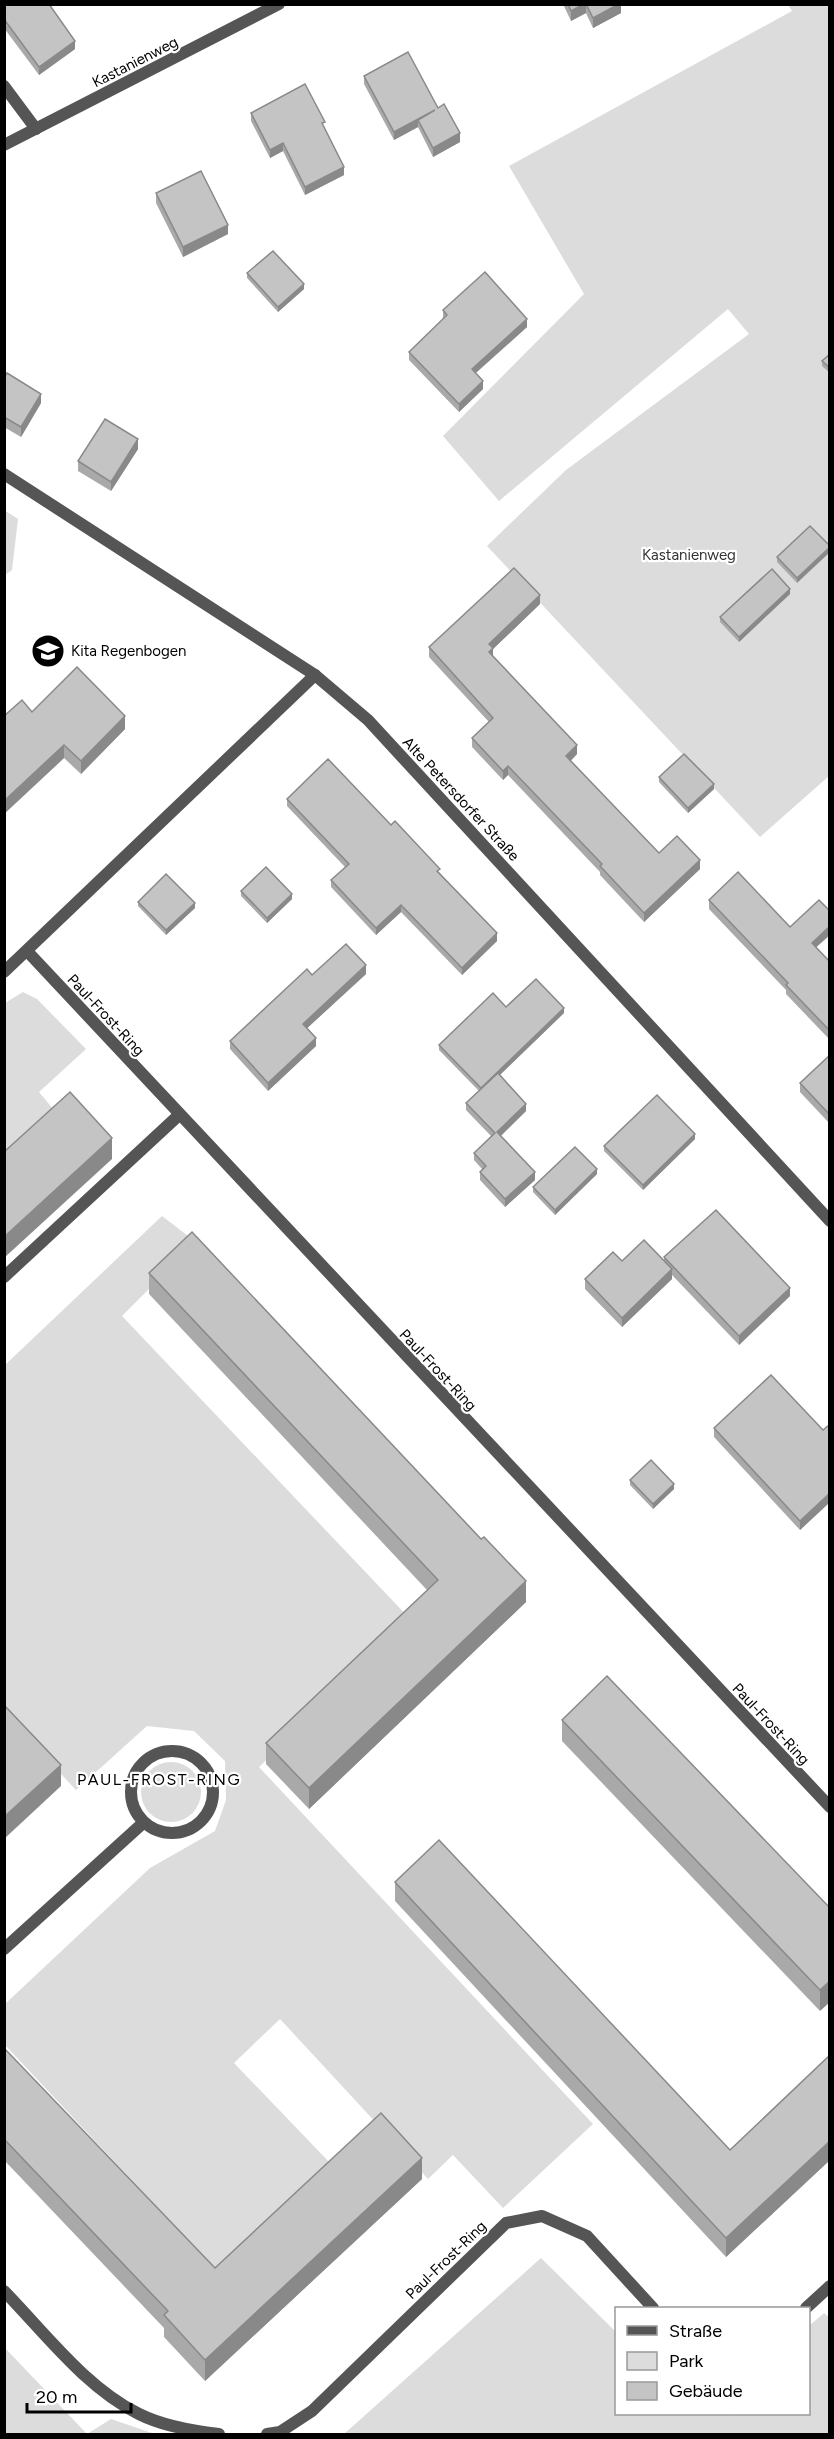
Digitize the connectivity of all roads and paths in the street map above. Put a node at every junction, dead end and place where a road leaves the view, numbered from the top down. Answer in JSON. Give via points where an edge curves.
{"nodes":[{"id":1,"x":279,"y":4,"type":"edge"},
{"id":2,"x":4,"y":87,"type":"edge"},
{"id":3,"x":36,"y":129,"type":"junction"},
{"id":4,"x":4,"y":145,"type":"edge"},
{"id":5,"x":4,"y":474,"type":"edge"},
{"id":6,"x":315,"y":675,"type":"junction"},
{"id":7,"x":27,"y":951,"type":"junction"},
{"id":8,"x":4,"y":972,"type":"edge"},
{"id":9,"x":179,"y":1115,"type":"junction"},
{"id":10,"x":830,"y":1221,"type":"edge"},
{"id":11,"x":4,"y":1277,"type":"edge"},
{"id":12,"x":830,"y":1807,"type":"edge"},
{"id":13,"x":143,"y":1823,"type":"junction"},
{"id":14,"x":4,"y":1949,"type":"edge"},
{"id":15,"x":830,"y":2286,"type":"edge"},
{"id":16,"x":4,"y":2290,"type":"edge"},
{"id":17,"x":652,"y":2307,"type":"edge"},
{"id":18,"x":807,"y":2307,"type":"edge"},
{"id":19,"x":219,"y":2434,"type":"edge"},
{"id":20,"x":267,"y":2434,"type":"edge"}],
"edges":[{"from":1,"to":3,"type":"street","name":"Kastanienweg"},
{"from":2,"to":3,"type":"street"},
{"from":3,"to":4,"type":"street","name":"Kastanienweg"},
{"from":5,"to":6,"type":"street","name":"Alte Petersdorfer Straße"},
{"from":6,"to":7,"type":"street"},
{"from":6,"to":10,"type":"street","name":"Alte Petersdorfer Straße","via":[[376,728]]},
{"from":7,"to":8,"type":"street"},
{"from":7,"to":9,"type":"street","name":"Paul-Frost-Ring"},
{"from":9,"to":11,"type":"street"},
{"from":9,"to":12,"type":"street","name":"Paul-Frost-Ring"},
{"from":13,"to":13,"type":"street","via":[[154,1830],[174,1833],[193,1828],[204,1819],[213,1794],[212,1780],[196,1758],[170,1751],[156,1753],[144,1761],[131,1784],[130,1798]]},
{"from":13,"to":14,"type":"street"},
{"from":15,"to":18,"type":"street"},
{"from":16,"to":19,"type":"street","via":[[96,2387],[139,2415],[183,2429]]},
{"from":17,"to":20,"type":"street","name":"Paul-Frost-Ring","via":[[587,2236],[542,2216],[506,2223],[312,2411],[280,2432]]}]}
